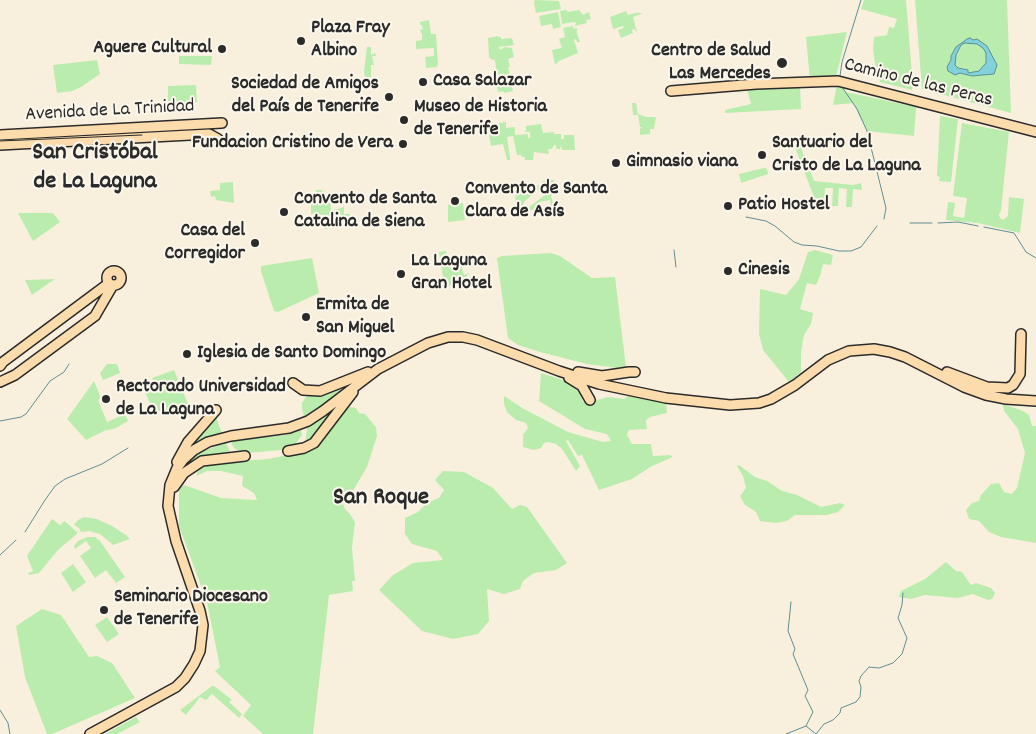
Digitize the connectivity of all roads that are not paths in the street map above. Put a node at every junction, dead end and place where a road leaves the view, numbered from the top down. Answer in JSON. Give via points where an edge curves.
{"nodes":[{"id":1,"x":671,"y":91,"type":"dead end"},
{"id":2,"x":222,"y":123,"type":"dead end"},
{"id":3,"x":209,"y":129,"type":"junction"},
{"id":4,"x":1036,"y":132,"type":"edge"},
{"id":5,"x":0,"y":135,"type":"edge"},
{"id":6,"x":218,"y":139,"type":"dead end"},
{"id":7,"x":0,"y":145,"type":"edge"},
{"id":8,"x":91,"y":298,"type":"junction"},
{"id":9,"x":100,"y":308,"type":"junction"},
{"id":10,"x":1021,"y":334,"type":"dead end"},
{"id":11,"x":922,"y":365,"type":"junction"},
{"id":12,"x":0,"y":366,"type":"edge"},
{"id":13,"x":378,"y":369,"type":"junction"},
{"id":14,"x":559,"y":371,"type":"junction"},
{"id":15,"x":0,"y":372,"type":"edge"},
{"id":16,"x":635,"y":372,"type":"dead end"},
{"id":17,"x":4,"y":380,"type":"edge"},
{"id":18,"x":361,"y":380,"type":"junction"},
{"id":19,"x":293,"y":383,"type":"dead end"},
{"id":20,"x":590,"y":400,"type":"dead end"},
{"id":21,"x":1036,"y":401,"type":"edge"},
{"id":22,"x":216,"y":410,"type":"dead end"},
{"id":23,"x":288,"y":451,"type":"dead end"},
{"id":24,"x":245,"y":456,"type":"dead end"},
{"id":25,"x":170,"y":485,"type":"junction"},
{"id":26,"x":176,"y":541,"type":"junction"},
{"id":27,"x":90,"y":734,"type":"edge"}],
"edges":[{"from":1,"to":4,"type":"main road","name":"Camino de las Peras","via":[[838,81]]},
{"from":2,"to":3,"type":"main road","name":"Avenida de La Trinidad"},
{"from":3,"to":5,"type":"main road","name":"Avenida de La Trinidad"},
{"from":3,"to":6,"type":"main road","name":"Avenida de La Trinidad"},
{"from":3,"to":7,"type":"main road","name":"Avenida de La Trinidad"},
{"from":8,"to":9,"type":"main road"},
{"from":8,"to":9,"type":"main road","via":[[111,284]]},
{"from":8,"to":12,"type":"main road"},
{"from":9,"to":17,"type":"main road","via":[[95,316]]},
{"from":10,"to":11,"type":"main road","via":[[1020,374],[1008,388],[987,387]]},
{"from":11,"to":14,"type":"main road","via":[[890,352],[874,349],[849,351],[818,366],[782,394],[746,405],[666,398],[599,384]]},
{"from":11,"to":21,"type":"main road","via":[[986,395]]},
{"from":13,"to":14,"type":"main road","via":[[428,343],[462,337],[492,344]]},
{"from":13,"to":18,"type":"main road"},
{"from":13,"to":19,"type":"main road","via":[[320,391],[303,390]]},
{"from":14,"to":16,"type":"main road","via":[[602,376]]},
{"from":14,"to":20,"type":"main road","via":[[582,386]]},
{"from":15,"to":17,"type":"main road"},
{"from":18,"to":23,"type":"main road","via":[[314,443]]},
{"from":18,"to":25,"type":"main road","via":[[308,421],[289,428],[208,442],[183,460]]},
{"from":22,"to":25,"type":"main road","via":[[188,442],[175,464]]},
{"from":24,"to":26,"type":"main road","via":[[209,459],[184,472],[172,493]]},
{"from":25,"to":26,"type":"main road","via":[[168,506]]},
{"from":26,"to":27,"type":"main road","via":[[200,611],[203,625],[200,651],[176,687]]}]}
